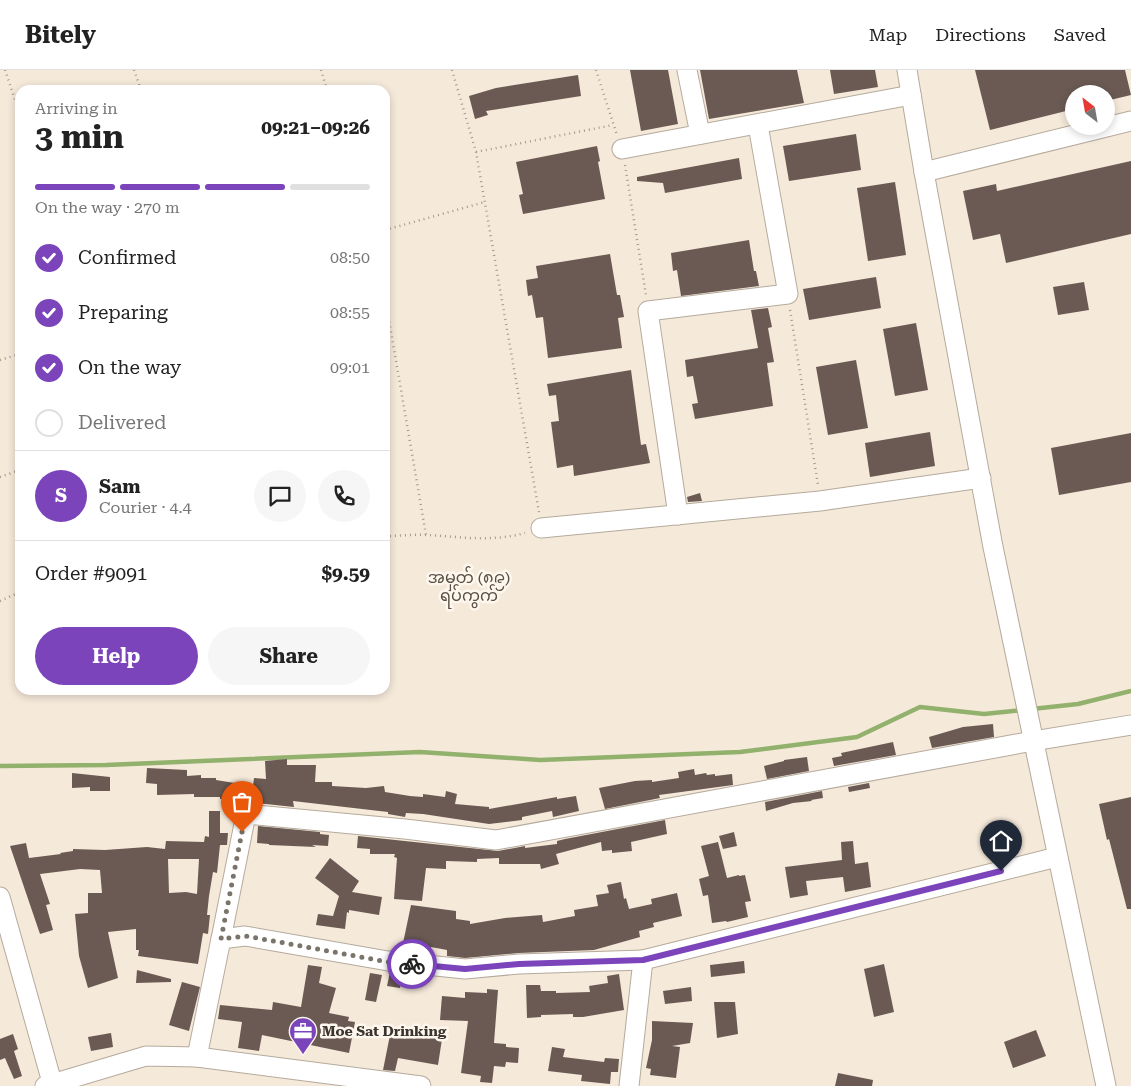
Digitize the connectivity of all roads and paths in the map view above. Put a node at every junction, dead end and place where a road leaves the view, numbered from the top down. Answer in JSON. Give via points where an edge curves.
{"nodes":[{"id":1,"x":5,"y":70,"type":"edge"},
{"id":2,"x":134,"y":70,"type":"edge"},
{"id":3,"x":321,"y":70,"type":"edge"},
{"id":4,"x":452,"y":70,"type":"edge"},
{"id":5,"x":596,"y":70,"type":"edge"},
{"id":6,"x":687,"y":70,"type":"edge"},
{"id":7,"x":907,"y":70,"type":"edge"},
{"id":8,"x":139,"y":85,"type":"edge"},
{"id":9,"x":326,"y":85,"type":"edge"},
{"id":10,"x":911,"y":95,"type":"junction"},
{"id":11,"x":15,"y":100,"type":"edge"},
{"id":12,"x":1131,"y":121,"type":"edge"},
{"id":13,"x":613,"y":125,"type":"junction"},
{"id":14,"x":758,"y":125,"type":"junction"},
{"id":15,"x":700,"y":134,"type":"junction"},
{"id":16,"x":622,"y":149,"type":"junction"},
{"id":17,"x":476,"y":152,"type":"junction"},
{"id":18,"x":924,"y":172,"type":"junction"},
{"id":19,"x":485,"y":202,"type":"junction"},
{"id":20,"x":390,"y":229,"type":"edge"},
{"id":21,"x":788,"y":294,"type":"junction"},
{"id":22,"x":648,"y":311,"type":"junction"},
{"id":23,"x":390,"y":327,"type":"edge"},
{"id":24,"x":15,"y":356,"type":"edge"},
{"id":25,"x":0,"y":360,"type":"edge"},
{"id":26,"x":15,"y":472,"type":"edge"},
{"id":27,"x":0,"y":476,"type":"edge"},
{"id":28,"x":981,"y":478,"type":"junction"},
{"id":29,"x":820,"y":501,"type":"junction"},
{"id":30,"x":678,"y":515,"type":"junction"},
{"id":31,"x":541,"y":528,"type":"junction"},
{"id":32,"x":426,"y":535,"type":"junction"},
{"id":33,"x":390,"y":536,"type":"edge"},
{"id":34,"x":15,"y":594,"type":"edge"},
{"id":35,"x":0,"y":601,"type":"edge"},
{"id":36,"x":1131,"y":725,"type":"edge"},
{"id":37,"x":1033,"y":741,"type":"junction"},
{"id":38,"x":1057,"y":857,"type":"junction"},
{"id":39,"x":0,"y":897,"type":"edge"},
{"id":40,"x":221,"y":939,"type":"junction"},
{"id":41,"x":643,"y":960,"type":"junction"},
{"id":42,"x":197,"y":1057,"type":"junction"},
{"id":43,"x":365,"y":1082,"type":"edge"},
{"id":44,"x":50,"y":1085,"type":"edge"},
{"id":45,"x":420,"y":1086,"type":"edge"},
{"id":46,"x":629,"y":1086,"type":"edge"},
{"id":47,"x":1106,"y":1086,"type":"edge"}],
"edges":[{"from":1,"to":11,"type":"path"},
{"from":2,"to":8,"type":"path"},
{"from":3,"to":9,"type":"path"},
{"from":4,"to":17,"type":"path"},
{"from":5,"to":13,"type":"path"},
{"from":6,"to":15,"type":"street"},
{"from":7,"to":10,"type":"street"},
{"from":10,"to":14,"type":"street"},
{"from":10,"to":18,"type":"street"},
{"from":12,"to":18,"type":"street"},
{"from":13,"to":16,"type":"path"},
{"from":13,"to":17,"type":"path"},
{"from":14,"to":15,"type":"street"},
{"from":14,"to":21,"type":"street"},
{"from":15,"to":16,"type":"street"},
{"from":16,"to":22,"type":"path"},
{"from":17,"to":19,"type":"path"},
{"from":18,"to":28,"type":"street"},
{"from":19,"to":20,"type":"path"},
{"from":19,"to":31,"type":"path"},
{"from":21,"to":22,"type":"street"},
{"from":21,"to":29,"type":"path"},
{"from":22,"to":30,"type":"street"},
{"from":23,"to":32,"type":"path"},
{"from":24,"to":25,"type":"path"},
{"from":26,"to":27,"type":"path"},
{"from":28,"to":29,"type":"street"},
{"from":28,"to":37,"type":"street"},
{"from":29,"to":30,"type":"street"},
{"from":30,"to":31,"type":"street"},
{"from":31,"to":32,"type":"path","via":[[506,538]]},
{"from":32,"to":33,"type":"path"},
{"from":34,"to":35,"type":"path"},
{"from":36,"to":37,"type":"street"},
{"from":37,"to":38,"type":"street"},
{"from":37,"to":40,"type":"street","via":[[496,840],[246,814]]},
{"from":38,"to":41,"type":"street"},
{"from":38,"to":47,"type":"street"},
{"from":39,"to":44,"type":"street"},
{"from":40,"to":41,"type":"street","via":[[246,936],[388,962],[465,969]]},
{"from":40,"to":42,"type":"street"},
{"from":41,"to":46,"type":"street"},
{"from":42,"to":43,"type":"street"},
{"from":42,"to":44,"type":"street","via":[[146,1056]]},
{"from":43,"to":45,"type":"street"}]}
